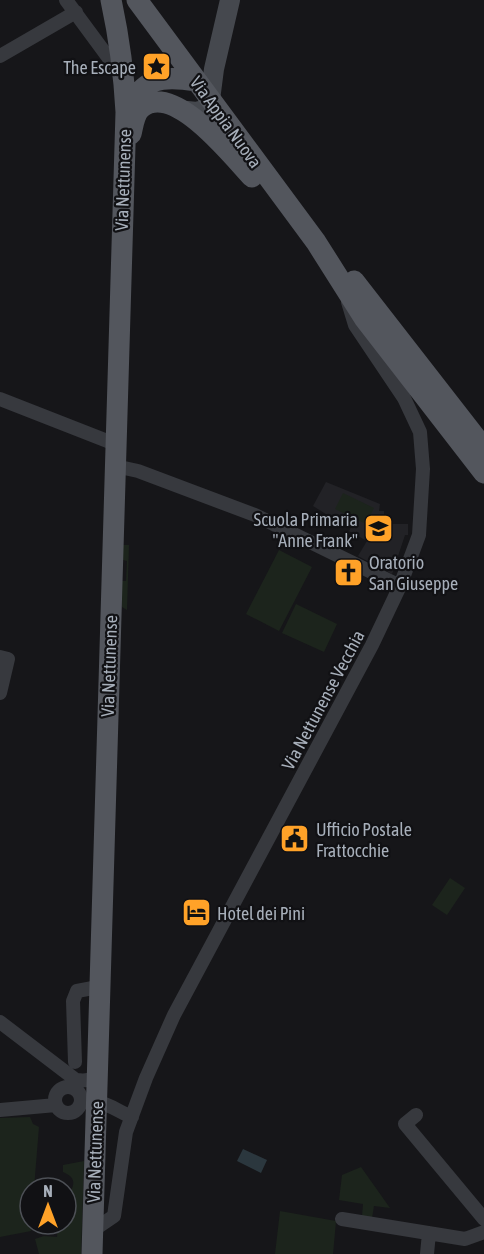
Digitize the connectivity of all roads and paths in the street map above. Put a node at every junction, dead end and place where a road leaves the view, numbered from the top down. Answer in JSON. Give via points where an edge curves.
{"nodes":[{"id":1,"x":66,"y":0,"type":"edge"},
{"id":2,"x":111,"y":0,"type":"edge"},
{"id":3,"x":128,"y":0,"type":"edge"},
{"id":4,"x":137,"y":0,"type":"edge"},
{"id":5,"x":230,"y":0,"type":"edge"},
{"id":6,"x":76,"y":12,"type":"junction"},
{"id":7,"x":0,"y":56,"type":"edge"},
{"id":8,"x":214,"y":69,"type":"junction"},
{"id":9,"x":124,"y":78,"type":"junction"},
{"id":10,"x":196,"y":81,"type":"junction"},
{"id":11,"x":210,"y":100,"type":"junction"},
{"id":12,"x":186,"y":111,"type":"junction"},
{"id":13,"x":126,"y":112,"type":"junction"},
{"id":14,"x":123,"y":158,"type":"junction"},
{"id":15,"x":298,"y":219,"type":"junction"},
{"id":16,"x":316,"y":242,"type":"junction"},
{"id":17,"x":344,"y":289,"type":"junction"},
{"id":18,"x":0,"y":399,"type":"edge"},
{"id":19,"x":115,"y":444,"type":"junction"},
{"id":20,"x":484,"y":448,"type":"edge"},
{"id":21,"x":115,"y":466,"type":"junction"},
{"id":22,"x":484,"y":473,"type":"edge"},
{"id":23,"x":400,"y":586,"type":"junction"},
{"id":24,"x":0,"y":657,"type":"edge"},
{"id":25,"x":0,"y":693,"type":"edge"},
{"id":26,"x":98,"y":987,"type":"junction"},
{"id":27,"x":0,"y":1022,"type":"edge"},
{"id":28,"x":75,"y":1062,"type":"dead end"},
{"id":29,"x":98,"y":1072,"type":"junction"},
{"id":30,"x":56,"y":1105,"type":"junction"},
{"id":31,"x":97,"y":1108,"type":"junction"},
{"id":32,"x":0,"y":1110,"type":"edge"},
{"id":33,"x":68,"y":1113,"type":"junction"},
{"id":34,"x":416,"y":1115,"type":"dead end"},
{"id":35,"x":132,"y":1116,"type":"junction"},
{"id":36,"x":342,"y":1219,"type":"dead end"},
{"id":37,"x":484,"y":1219,"type":"edge"},
{"id":38,"x":92,"y":1231,"type":"junction"},
{"id":39,"x":429,"y":1233,"type":"junction"},
{"id":40,"x":484,"y":1233,"type":"edge"},
{"id":41,"x":92,"y":1254,"type":"edge"},
{"id":42,"x":427,"y":1254,"type":"edge"}],
"edges":[{"from":1,"to":6,"type":"street"},
{"from":2,"to":9,"type":"main road"},
{"from":3,"to":9,"type":"main road","via":[[130,50]]},
{"from":4,"to":10,"type":"main road","name":"Via Appia Nuova"},
{"from":5,"to":8,"type":"main road"},
{"from":6,"to":7,"type":"street"},
{"from":6,"to":9,"type":"street"},
{"from":8,"to":10,"type":"main road","via":[[204,80]]},
{"from":8,"to":11,"type":"main road"},
{"from":9,"to":13,"type":"main road","name":"Via Nettunense"},
{"from":10,"to":11,"type":"main road","name":"Via Appia Nuova"},
{"from":10,"to":13,"type":"main road","via":[[179,78],[151,83],[137,91]]},
{"from":11,"to":12,"type":"main road","via":[[205,109]]},
{"from":11,"to":15,"type":"main road","name":"Via Appia Nuova"},
{"from":12,"to":14,"type":"main road","via":[[168,102],[141,108]]},
{"from":12,"to":15,"type":"main road"},
{"from":13,"to":14,"type":"main road","name":"Via Nettunense"},
{"from":14,"to":19,"type":"main road","name":"Via Nettunense"},
{"from":15,"to":16,"type":"main road","name":"Via Appia Nuova"},
{"from":16,"to":17,"type":"main road","name":"Via Appia Nuova"},
{"from":16,"to":20,"type":"main road","name":"Via Appia Nuova","via":[[351,276]]},
{"from":17,"to":22,"type":"main road","name":"Via Appia Nuova"},
{"from":17,"to":23,"type":"street","name":"Via Nettunense Vecchia","via":[[355,326],[404,398],[420,432],[423,478],[418,535]]},
{"from":18,"to":19,"type":"street"},
{"from":19,"to":21,"type":"main road","name":"Via Nettunense"},
{"from":21,"to":23,"type":"street","via":[[255,515]]},
{"from":21,"to":26,"type":"main road","name":"Via Nettunense"},
{"from":23,"to":35,"type":"street","name":"Via Nettunense Vecchia","via":[[174,1016]]},
{"from":24,"to":25,"type":"street","via":[[9,659]]},
{"from":26,"to":28,"type":"street","via":[[77,991],[74,996]]},
{"from":26,"to":29,"type":"main road","name":"Via Nettunense"},
{"from":27,"to":29,"type":"street","via":[[76,1080],[86,1081]]},
{"from":29,"to":31,"type":"main road","name":"Via Nettunense"},
{"from":30,"to":32,"type":"street"},
{"from":30,"to":33,"type":"street"},
{"from":30,"to":33,"type":"street","via":[[55,1096],[61,1088],[74,1087],[81,1102],[77,1110]]},
{"from":31,"to":33,"type":"street"},
{"from":31,"to":35,"type":"street","via":[[107,1104]]},
{"from":31,"to":38,"type":"main road","name":"Via Nettunense"},
{"from":34,"to":37,"type":"street","via":[[405,1124]]},
{"from":35,"to":38,"type":"street","name":"Via Nettunense Vecchia","via":[[126,1132],[114,1216]]},
{"from":36,"to":39,"type":"street"},
{"from":38,"to":41,"type":"main road","name":"Via Nettunense"},
{"from":39,"to":40,"type":"street","via":[[465,1239]]},
{"from":39,"to":42,"type":"street"}]}
